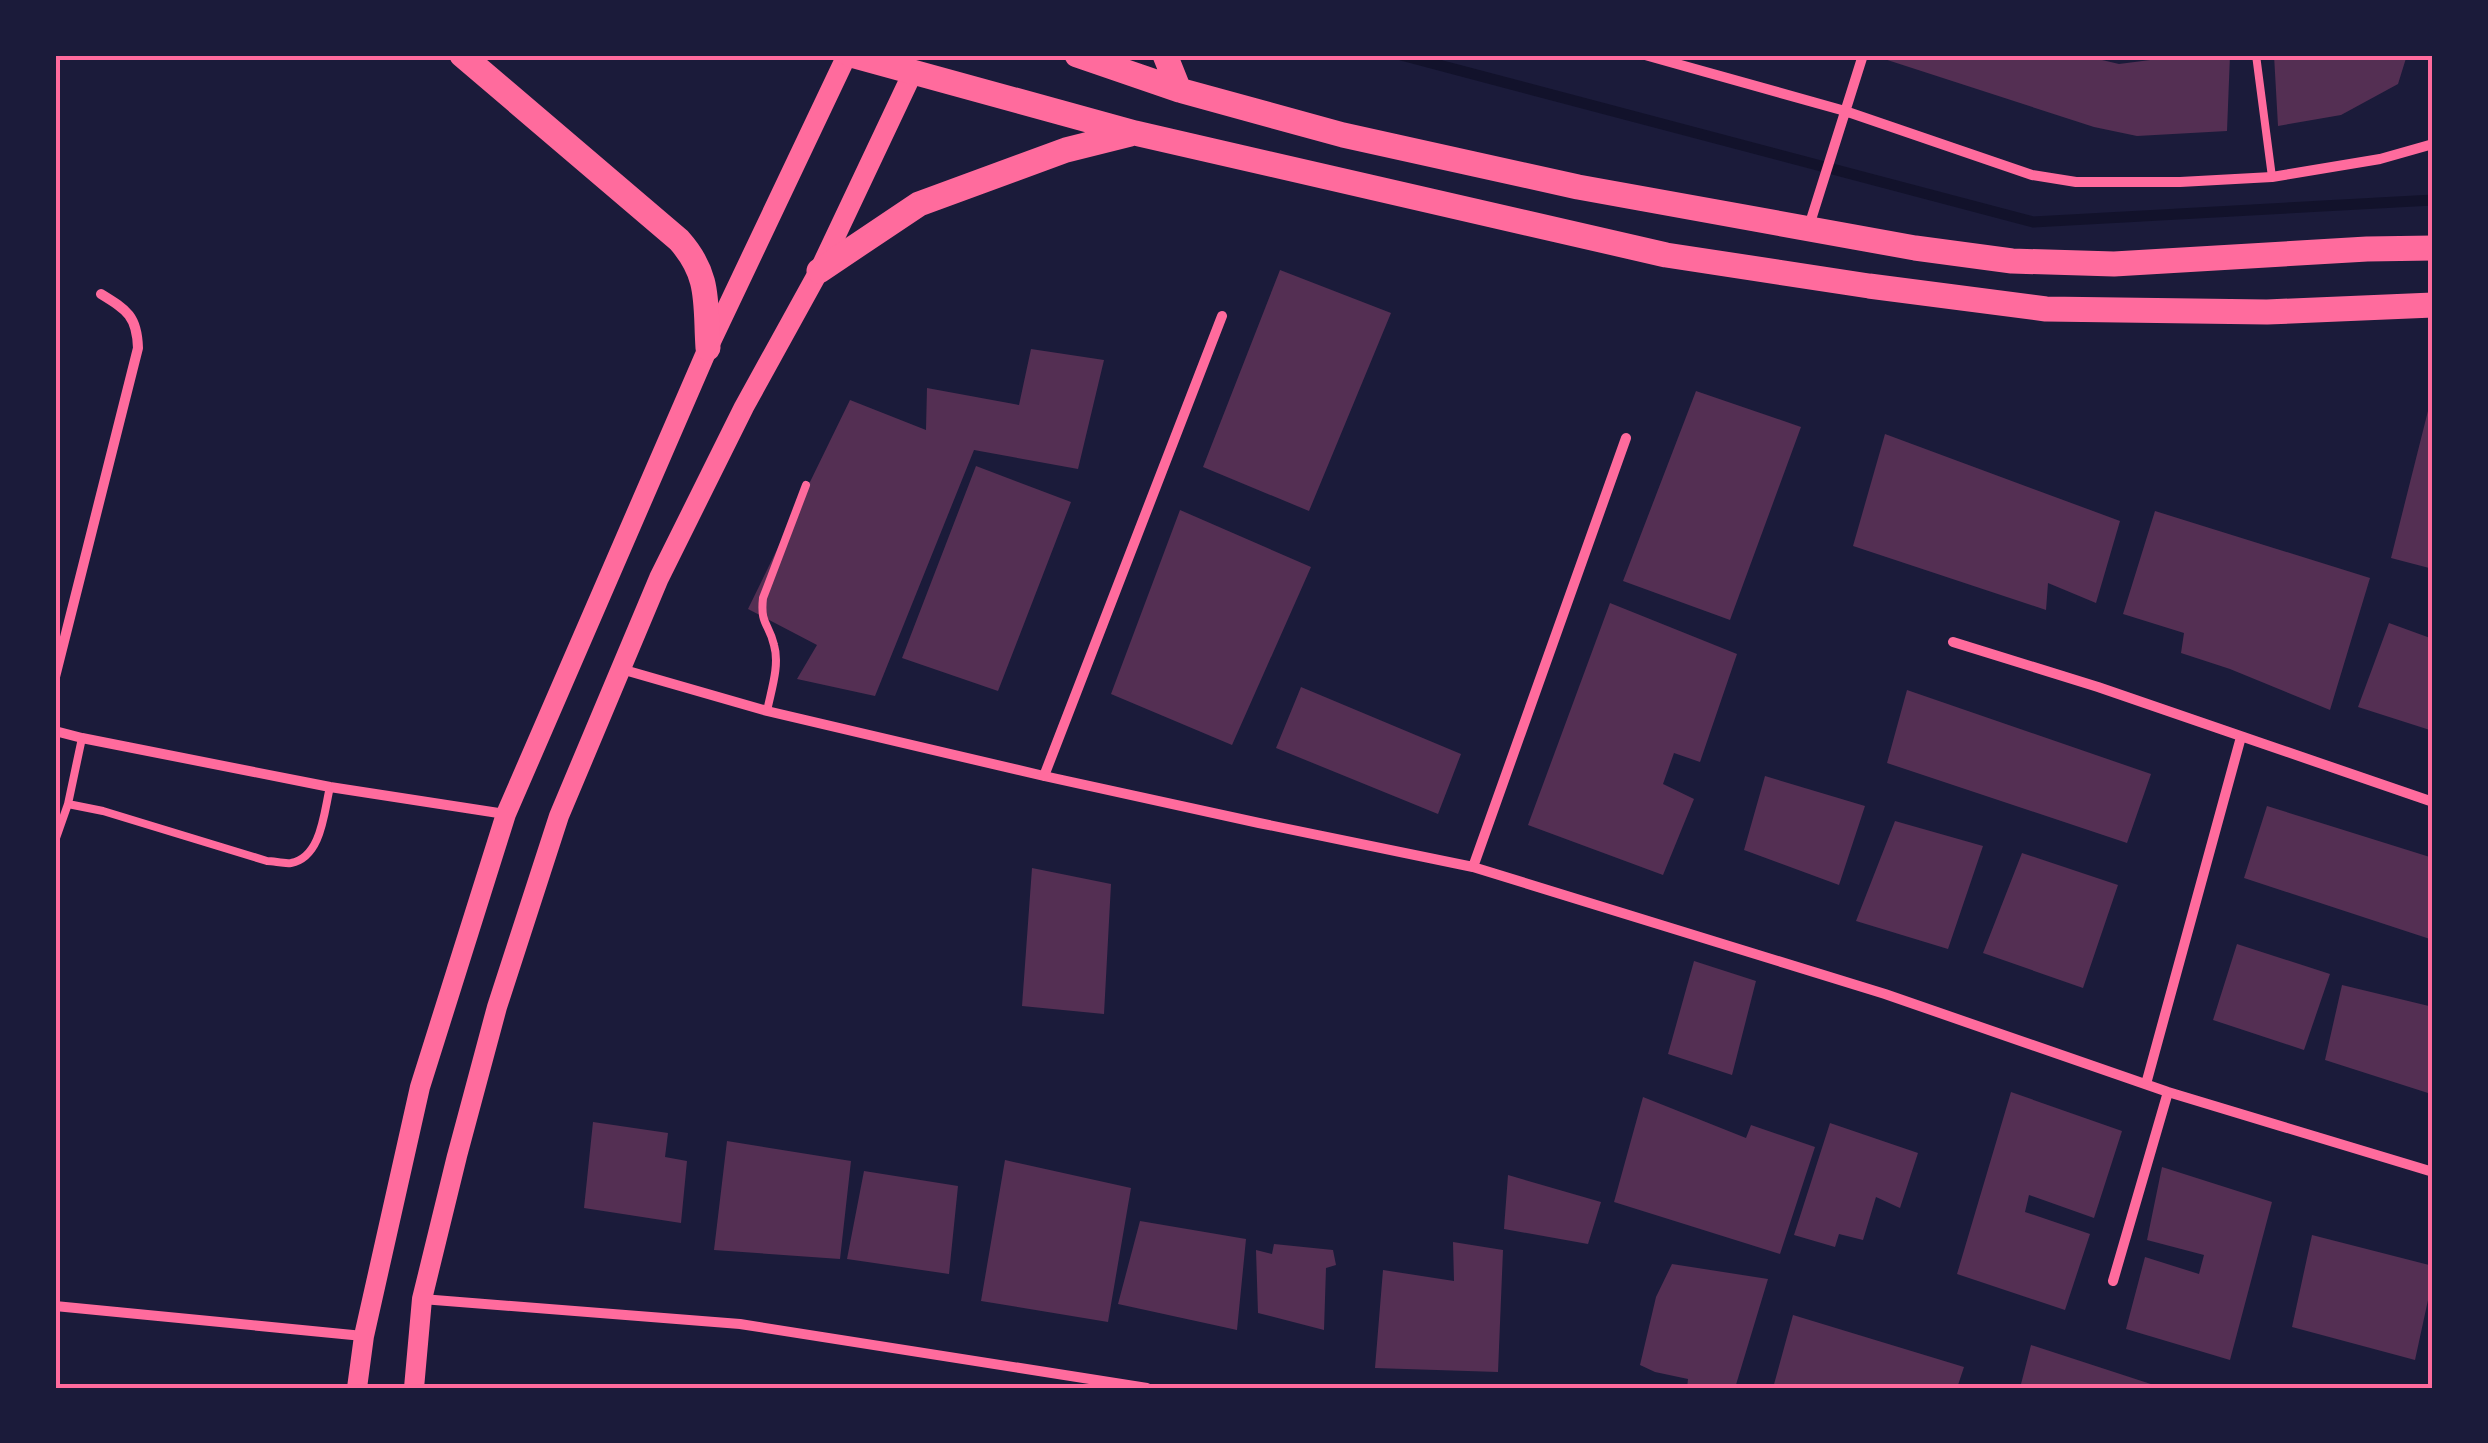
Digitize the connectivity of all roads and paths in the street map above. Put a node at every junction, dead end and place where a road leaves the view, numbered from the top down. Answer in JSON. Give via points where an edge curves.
{"nodes":[{"id":1,"x":462,"y":55,"type":"edge"},
{"id":2,"x":849,"y":55,"type":"edge"},
{"id":3,"x":1077,"y":55,"type":"edge"},
{"id":4,"x":1165,"y":55,"type":"edge"},
{"id":5,"x":1645,"y":55,"type":"edge"},
{"id":6,"x":1863,"y":55,"type":"edge"},
{"id":7,"x":2256,"y":55,"type":"edge"},
{"id":8,"x":917,"y":64,"type":"edge"},
{"id":9,"x":1179,"y":90,"type":"junction"},
{"id":10,"x":1845,"y":112,"type":"junction"},
{"id":11,"x":1135,"y":133,"type":"junction"},
{"id":12,"x":2433,"y":144,"type":"edge"},
{"id":13,"x":2272,"y":177,"type":"junction"},
{"id":14,"x":1808,"y":227,"type":"junction"},
{"id":15,"x":2433,"y":248,"type":"edge"},
{"id":16,"x":819,"y":271,"type":"junction"},
{"id":17,"x":101,"y":294,"type":"dead end"},
{"id":18,"x":2433,"y":305,"type":"edge"},
{"id":19,"x":1222,"y":316,"type":"dead end"},
{"id":20,"x":708,"y":348,"type":"junction"},
{"id":21,"x":1626,"y":438,"type":"dead end"},
{"id":22,"x":806,"y":485,"type":"dead end"},
{"id":23,"x":1954,"y":642,"type":"dead end"},
{"id":24,"x":621,"y":669,"type":"junction"},
{"id":25,"x":55,"y":677,"type":"edge"},
{"id":26,"x":767,"y":711,"type":"junction"},
{"id":27,"x":55,"y":731,"type":"edge"},
{"id":28,"x":2241,"y":737,"type":"junction"},
{"id":29,"x":82,"y":738,"type":"junction"},
{"id":30,"x":1044,"y":776,"type":"junction"},
{"id":31,"x":330,"y":787,"type":"junction"},
{"id":32,"x":2433,"y":802,"type":"edge"},
{"id":33,"x":68,"y":804,"type":"junction"},
{"id":34,"x":506,"y":814,"type":"junction"},
{"id":35,"x":55,"y":841,"type":"edge"},
{"id":36,"x":1473,"y":866,"type":"junction"},
{"id":37,"x":2146,"y":1084,"type":"junction"},
{"id":38,"x":2168,"y":1092,"type":"junction"},
{"id":39,"x":2433,"y":1172,"type":"edge"},
{"id":40,"x":2113,"y":1281,"type":"dead end"},
{"id":41,"x":422,"y":1299,"type":"junction"},
{"id":42,"x":55,"y":1306,"type":"edge"},
{"id":43,"x":364,"y":1336,"type":"junction"},
{"id":44,"x":358,"y":1388,"type":"edge"},
{"id":45,"x":414,"y":1388,"type":"edge"},
{"id":46,"x":1148,"y":1388,"type":"edge"}],
"edges":[{"from":1,"to":20,"type":"main road","via":[[694,256],[703,277]]},
{"from":2,"to":8,"type":"main road"},
{"from":2,"to":20,"type":"main road"},
{"from":3,"to":9,"type":"main road"},
{"from":4,"to":9,"type":"main road"},
{"from":5,"to":10,"type":"street"},
{"from":6,"to":10,"type":"street"},
{"from":7,"to":13,"type":"lane"},
{"from":8,"to":11,"type":"main road"},
{"from":8,"to":16,"type":"main road"},
{"from":9,"to":14,"type":"main road","via":[[1578,188]]},
{"from":10,"to":13,"type":"street","via":[[2032,175],[2076,182]]},
{"from":10,"to":14,"type":"street"},
{"from":11,"to":16,"type":"main road","via":[[1066,150],[920,204]]},
{"from":11,"to":18,"type":"main road","via":[[1666,255],[1970,300],[2046,309],[2229,311]]},
{"from":12,"to":13,"type":"street","via":[[2380,160]]},
{"from":14,"to":15,"type":"main road","via":[[2012,261],[2114,264]]},
{"from":16,"to":24,"type":"main road","via":[[744,407]]},
{"from":17,"to":25,"type":"street","via":[[131,316],[138,348]]},
{"from":19,"to":30,"type":"street"},
{"from":20,"to":34,"type":"main road"},
{"from":21,"to":36,"type":"street"},
{"from":22,"to":26,"type":"lane","via":[[763,598],[761,614],[776,651]]},
{"from":23,"to":28,"type":"street"},
{"from":24,"to":26,"type":"street"},
{"from":24,"to":41,"type":"main road","via":[[559,816],[496,1007]]},
{"from":26,"to":30,"type":"street"},
{"from":27,"to":29,"type":"street"},
{"from":28,"to":32,"type":"street"},
{"from":28,"to":37,"type":"street"},
{"from":29,"to":31,"type":"street"},
{"from":29,"to":33,"type":"lane"},
{"from":30,"to":36,"type":"street"},
{"from":31,"to":33,"type":"lane","via":[[317,840],[292,863]]},
{"from":31,"to":34,"type":"street"},
{"from":33,"to":35,"type":"lane"},
{"from":34,"to":43,"type":"main road","via":[[420,1087]]},
{"from":36,"to":37,"type":"street","via":[[1885,994]]},
{"from":37,"to":38,"type":"street"},
{"from":38,"to":39,"type":"street"},
{"from":38,"to":40,"type":"street"},
{"from":41,"to":45,"type":"main road"},
{"from":41,"to":46,"type":"street","via":[[740,1324]]},
{"from":42,"to":43,"type":"street"},
{"from":43,"to":44,"type":"main road"}]}
